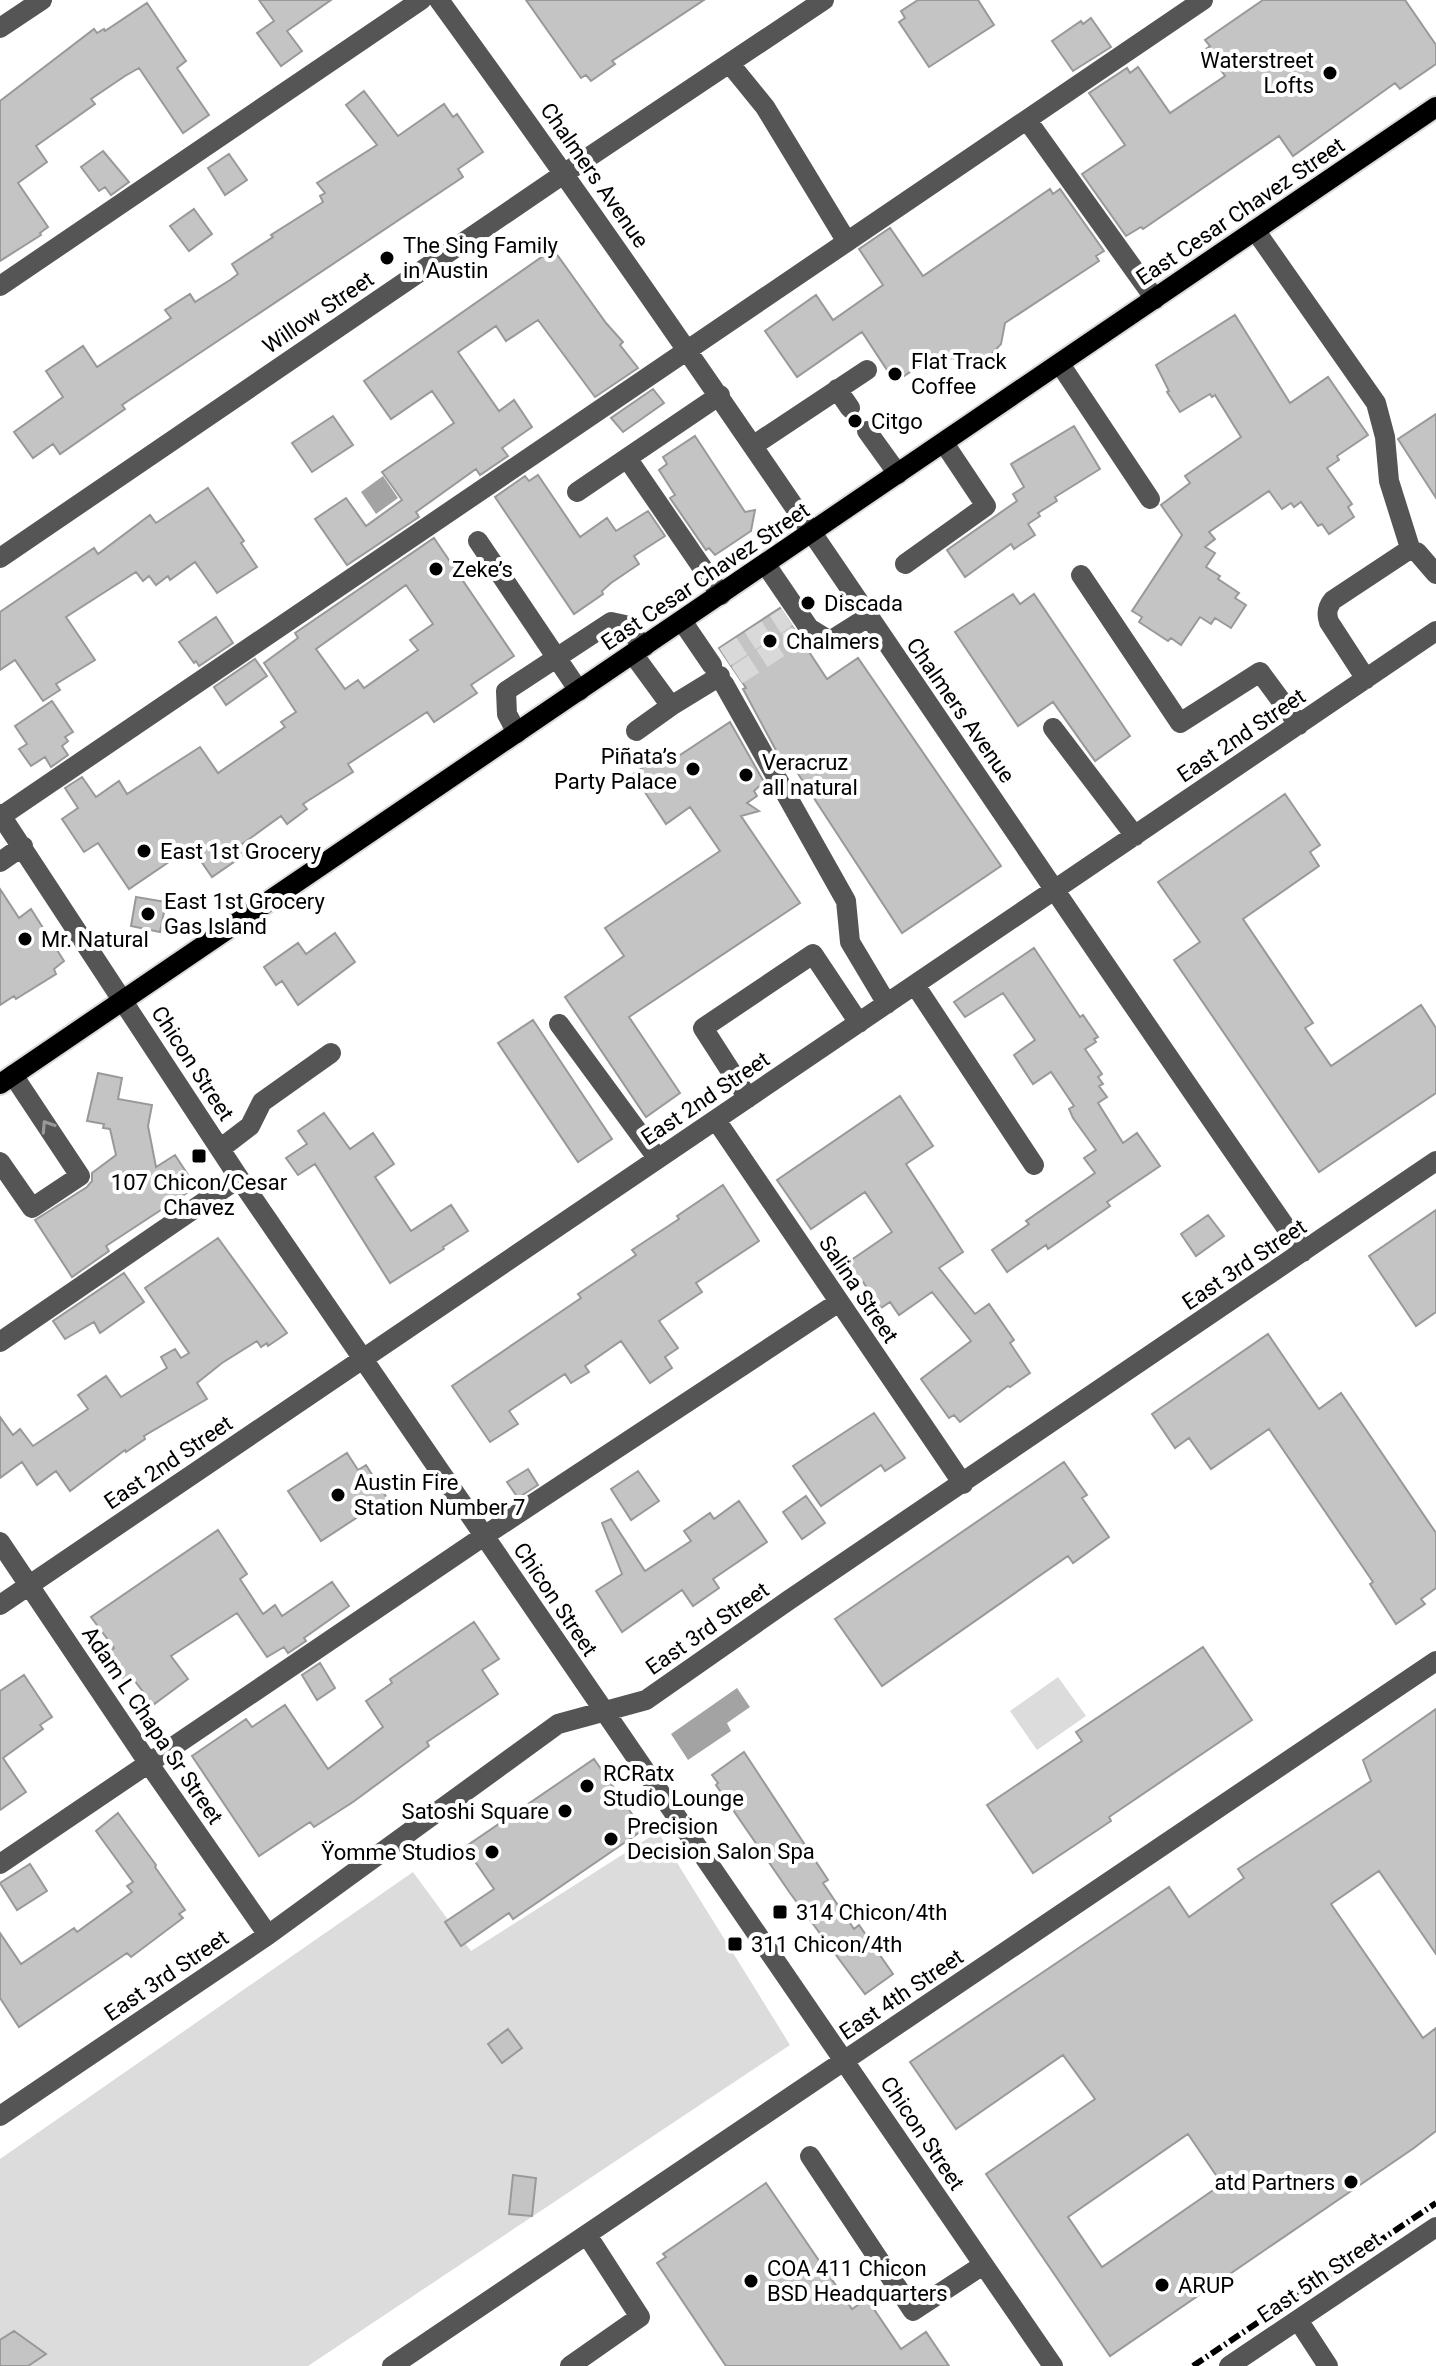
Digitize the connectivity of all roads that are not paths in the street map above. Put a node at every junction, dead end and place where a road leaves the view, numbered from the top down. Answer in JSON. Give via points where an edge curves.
{"nodes":[{"id":1,"x":42,"y":0,"type":"edge"},
{"id":2,"x":421,"y":0,"type":"edge"},
{"id":3,"x":439,"y":0,"type":"edge"},
{"id":4,"x":824,"y":0,"type":"edge"},
{"id":5,"x":1203,"y":0,"type":"edge"},
{"id":6,"x":0,"y":28,"type":"edge"},
{"id":7,"x":730,"y":64,"type":"junction"},
{"id":8,"x":1436,"y":107,"type":"edge"},
{"id":9,"x":1027,"y":120,"type":"junction"},
{"id":10,"x":565,"y":173,"type":"junction"},
{"id":11,"x":1255,"y":230,"type":"junction"},
{"id":12,"x":847,"y":242,"type":"junction"},
{"id":13,"x":0,"y":286,"type":"edge"},
{"id":14,"x":1155,"y":299,"type":"junction"},
{"id":15,"x":690,"y":351,"type":"junction"},
{"id":16,"x":1060,"y":364,"type":"junction"},
{"id":17,"x":867,"y":370,"type":"dead end"},
{"id":18,"x":837,"y":389,"type":"junction"},
{"id":19,"x":720,"y":395,"type":"junction"},
{"id":20,"x":850,"y":408,"type":"dead end"},
{"id":21,"x":867,"y":431,"type":"dead end"},
{"id":22,"x":944,"y":443,"type":"junction"},
{"id":23,"x":754,"y":445,"type":"junction"},
{"id":24,"x":627,"y":458,"type":"junction"},
{"id":25,"x":898,"y":474,"type":"junction"},
{"id":26,"x":577,"y":492,"type":"dead end"},
{"id":27,"x":1150,"y":499,"type":"dead end"},
{"id":28,"x":813,"y":533,"type":"junction"},
{"id":29,"x":478,"y":541,"type":"dead end"},
{"id":30,"x":1411,"y":551,"type":"junction"},
{"id":31,"x":0,"y":558,"type":"edge"},
{"id":32,"x":905,"y":564,"type":"dead end"},
{"id":33,"x":766,"y":565,"type":"junction"},
{"id":34,"x":1436,"y":574,"type":"edge"},
{"id":35,"x":1081,"y":575,"type":"dead end"},
{"id":36,"x":721,"y":595,"type":"junction"},
{"id":37,"x":868,"y":617,"type":"junction"},
{"id":38,"x":682,"y":621,"type":"junction"},
{"id":39,"x":1436,"y":631,"type":"edge"},
{"id":40,"x":638,"y":651,"type":"junction"},
{"id":41,"x":557,"y":657,"type":"junction"},
{"id":42,"x":724,"y":671,"type":"junction"},
{"id":43,"x":1366,"y":679,"type":"junction"},
{"id":44,"x":579,"y":691,"type":"junction"},
{"id":45,"x":671,"y":706,"type":"junction"},
{"id":46,"x":1299,"y":725,"type":"junction"},
{"id":47,"x":1053,"y":728,"type":"dead end"},
{"id":48,"x":636,"y":731,"type":"dead end"},
{"id":49,"x":517,"y":733,"type":"junction"},
{"id":50,"x":1,"y":816,"type":"edge"},
{"id":51,"x":1135,"y":836,"type":"junction"},
{"id":52,"x":23,"y":846,"type":"junction"},
{"id":53,"x":0,"y":862,"type":"edge"},
{"id":54,"x":1055,"y":890,"type":"junction"},
{"id":55,"x":915,"y":985,"type":"junction"},
{"id":56,"x":124,"y":999,"type":"junction"},
{"id":57,"x":887,"y":1004,"type":"junction"},
{"id":58,"x":859,"y":1023,"type":"junction"},
{"id":59,"x":559,"y":1024,"type":"dead end"},
{"id":60,"x":331,"y":1053,"type":"dead end"},
{"id":61,"x":4,"y":1079,"type":"edge"},
{"id":62,"x":748,"y":1098,"type":"junction"},
{"id":63,"x":716,"y":1120,"type":"junction"},
{"id":64,"x":220,"y":1149,"type":"junction"},
{"id":65,"x":658,"y":1159,"type":"junction"},
{"id":66,"x":1436,"y":1161,"type":"edge"},
{"id":67,"x":0,"y":1162,"type":"edge"},
{"id":68,"x":1034,"y":1165,"type":"dead end"},
{"id":69,"x":239,"y":1178,"type":"junction"},
{"id":70,"x":1303,"y":1252,"type":"junction"},
{"id":71,"x":839,"y":1302,"type":"junction"},
{"id":72,"x":0,"y":1342,"type":"edge"},
{"id":73,"x":362,"y":1359,"type":"junction"},
{"id":74,"x":963,"y":1484,"type":"junction"},
{"id":75,"x":484,"y":1536,"type":"junction"},
{"id":76,"x":0,"y":1542,"type":"edge"},
{"id":77,"x":29,"y":1585,"type":"junction"},
{"id":78,"x":0,"y":1605,"type":"edge"},
{"id":79,"x":1436,"y":1661,"type":"edge"},
{"id":80,"x":604,"y":1711,"type":"junction"},
{"id":81,"x":149,"y":1764,"type":"junction"},
{"id":82,"x":0,"y":1864,"type":"edge"},
{"id":83,"x":268,"y":1935,"type":"junction"},
{"id":84,"x":846,"y":2061,"type":"junction"},
{"id":85,"x":0,"y":2116,"type":"edge"},
{"id":86,"x":810,"y":2156,"type":"dead end"},
{"id":87,"x":1436,"y":2227,"type":"edge"},
{"id":88,"x":587,"y":2235,"type":"junction"},
{"id":89,"x":983,"y":2265,"type":"junction"},
{"id":90,"x":1298,"y":2320,"type":"junction"},
{"id":91,"x":403,"y":2363,"type":"edge"},
{"id":92,"x":570,"y":2366,"type":"edge"},
{"id":93,"x":1053,"y":2366,"type":"edge"},
{"id":94,"x":1229,"y":2366,"type":"edge"},
{"id":95,"x":1328,"y":2366,"type":"edge"}],
"edges":[{"from":1,"to":6,"type":"street"},
{"from":2,"to":13,"type":"street"},
{"from":3,"to":10,"type":"street","name":"Chalmers Avenue"},
{"from":4,"to":7,"type":"street","name":"Willow Street"},
{"from":5,"to":9,"type":"street"},
{"from":7,"to":10,"type":"street","name":"Willow Street"},
{"from":7,"to":12,"type":"street","via":[[765,107]]},
{"from":8,"to":11,"type":"main road","name":"East Cesar Chavez Street"},
{"from":9,"to":12,"type":"street"},
{"from":9,"to":14,"type":"street"},
{"from":10,"to":15,"type":"street","name":"Chalmers Avenue"},
{"from":10,"to":31,"type":"street","name":"Willow Street"},
{"from":11,"to":14,"type":"main road","name":"East Cesar Chavez Street"},
{"from":11,"to":30,"type":"street","via":[[1376,403],[1389,481]]},
{"from":12,"to":15,"type":"street"},
{"from":14,"to":16,"type":"main road","name":"East Cesar Chavez Street"},
{"from":15,"to":19,"type":"street","name":"Chalmers Avenue"},
{"from":15,"to":50,"type":"street"},
{"from":16,"to":22,"type":"main road","name":"East Cesar Chavez Street"},
{"from":16,"to":27,"type":"street"},
{"from":17,"to":18,"type":"street"},
{"from":18,"to":20,"type":"street"},
{"from":18,"to":23,"type":"street"},
{"from":19,"to":23,"type":"street","name":"Chalmers Avenue"},
{"from":19,"to":24,"type":"street"},
{"from":21,"to":25,"type":"street"},
{"from":22,"to":25,"type":"main road","name":"East Cesar Chavez Street"},
{"from":22,"to":32,"type":"street","via":[[986,506]]},
{"from":23,"to":28,"type":"street","name":"Chalmers Avenue"},
{"from":24,"to":26,"type":"street"},
{"from":24,"to":36,"type":"street"},
{"from":25,"to":28,"type":"main road","name":"East Cesar Chavez Street"},
{"from":28,"to":33,"type":"main road","name":"East Cesar Chavez Street"},
{"from":28,"to":37,"type":"street","name":"Chalmers Avenue"},
{"from":29,"to":41,"type":"street"},
{"from":30,"to":34,"type":"street"},
{"from":30,"to":43,"type":"street","via":[[1328,606],[1329,622]]},
{"from":33,"to":36,"type":"main road","name":"East Cesar Chavez Street"},
{"from":33,"to":37,"type":"street","via":[[804,632],[830,641]]},
{"from":35,"to":46,"type":"street","via":[[1180,723],[1260,672]]},
{"from":36,"to":38,"type":"main road","name":"East Cesar Chavez Street"},
{"from":37,"to":54,"type":"street","name":"Chalmers Avenue"},
{"from":38,"to":40,"type":"main road","name":"East Cesar Chavez Street"},
{"from":38,"to":42,"type":"street"},
{"from":39,"to":43,"type":"street","name":"East 2nd Street"},
{"from":40,"to":41,"type":"street","via":[[625,625],[611,622]]},
{"from":40,"to":44,"type":"main road","name":"East Cesar Chavez Street"},
{"from":40,"to":45,"type":"street"},
{"from":41,"to":44,"type":"street"},
{"from":41,"to":49,"type":"street","via":[[506,691],[507,714]]},
{"from":42,"to":45,"type":"street"},
{"from":42,"to":57,"type":"street","via":[[846,901],[850,942]]},
{"from":43,"to":46,"type":"street","name":"East 2nd Street"},
{"from":44,"to":49,"type":"main road","name":"East Cesar Chavez Street"},
{"from":45,"to":48,"type":"street"},
{"from":46,"to":51,"type":"street","name":"East 2nd Street"},
{"from":47,"to":51,"type":"street"},
{"from":49,"to":56,"type":"main road","name":"East Cesar Chavez Street"},
{"from":50,"to":52,"type":"street","name":"Chicon Street"},
{"from":51,"to":54,"type":"street","name":"East 2nd Street"},
{"from":52,"to":53,"type":"street"},
{"from":52,"to":56,"type":"street","name":"Chicon Street"},
{"from":54,"to":55,"type":"street","name":"East 2nd Street"},
{"from":54,"to":70,"type":"street","name":"Chalmers Avenue"},
{"from":55,"to":57,"type":"street","name":"East 2nd Street"},
{"from":55,"to":68,"type":"street"},
{"from":56,"to":61,"type":"main road","name":"East Cesar Chavez Street"},
{"from":56,"to":64,"type":"street","name":"Chicon Street"},
{"from":57,"to":58,"type":"street","name":"East 2nd Street"},
{"from":58,"to":62,"type":"street","name":"East 2nd Street"},
{"from":58,"to":62,"type":"street","via":[[813,954],[800,962],[703,1028]]},
{"from":59,"to":65,"type":"street"},
{"from":60,"to":64,"type":"street","via":[[262,1102],[250,1126]]},
{"from":67,"to":61,"type":"street","one_way":true,"via":[[32,1208],[80,1176]]},
{"from":62,"to":63,"type":"street","name":"East 2nd Street"},
{"from":63,"to":65,"type":"street","name":"East 2nd Street"},
{"from":63,"to":71,"type":"street","name":"Salina Street"},
{"from":64,"to":69,"type":"street","name":"Chicon Street"},
{"from":65,"to":73,"type":"street","name":"East 2nd Street"},
{"from":66,"to":70,"type":"street","name":"East 3rd Street"},
{"from":69,"to":72,"type":"street"},
{"from":69,"to":73,"type":"street","name":"Chicon Street"},
{"from":70,"to":74,"type":"street","name":"East 3rd Street"},
{"from":71,"to":74,"type":"street","name":"Salina Street"},
{"from":71,"to":75,"type":"street"},
{"from":73,"to":75,"type":"street","name":"Chicon Street"},
{"from":73,"to":77,"type":"street","name":"East 2nd Street"},
{"from":74,"to":80,"type":"street","name":"East 3rd Street","via":[[646,1700]]},
{"from":75,"to":80,"type":"street","name":"Chicon Street"},
{"from":75,"to":81,"type":"street"},
{"from":76,"to":77,"type":"street","name":"Adam L Chapa Sr Street"},
{"from":77,"to":78,"type":"street","name":"East 2nd Street"},
{"from":77,"to":81,"type":"street","name":"Adam L Chapa Sr Street"},
{"from":79,"to":84,"type":"street","name":"East 4th Street"},
{"from":80,"to":83,"type":"street","name":"East 3rd Street","via":[[558,1724]]},
{"from":80,"to":84,"type":"street","name":"Chicon Street"},
{"from":81,"to":82,"type":"street"},
{"from":81,"to":83,"type":"street","name":"Adam L Chapa Sr Street"},
{"from":83,"to":85,"type":"street","name":"East 3rd Street"},
{"from":84,"to":88,"type":"street","name":"East 4th Street"},
{"from":84,"to":89,"type":"street","name":"Chicon Street"},
{"from":86,"to":89,"type":"street","via":[[913,2311]]},
{"from":87,"to":90,"type":"street","name":"East 5th Street"},
{"from":88,"to":91,"type":"street","name":"East 4th Street"},
{"from":88,"to":92,"type":"street","via":[[640,2317]]},
{"from":89,"to":93,"type":"street","name":"Chicon Street"},
{"from":90,"to":94,"type":"street","name":"East 5th Street"},
{"from":90,"to":95,"type":"street"}]}
